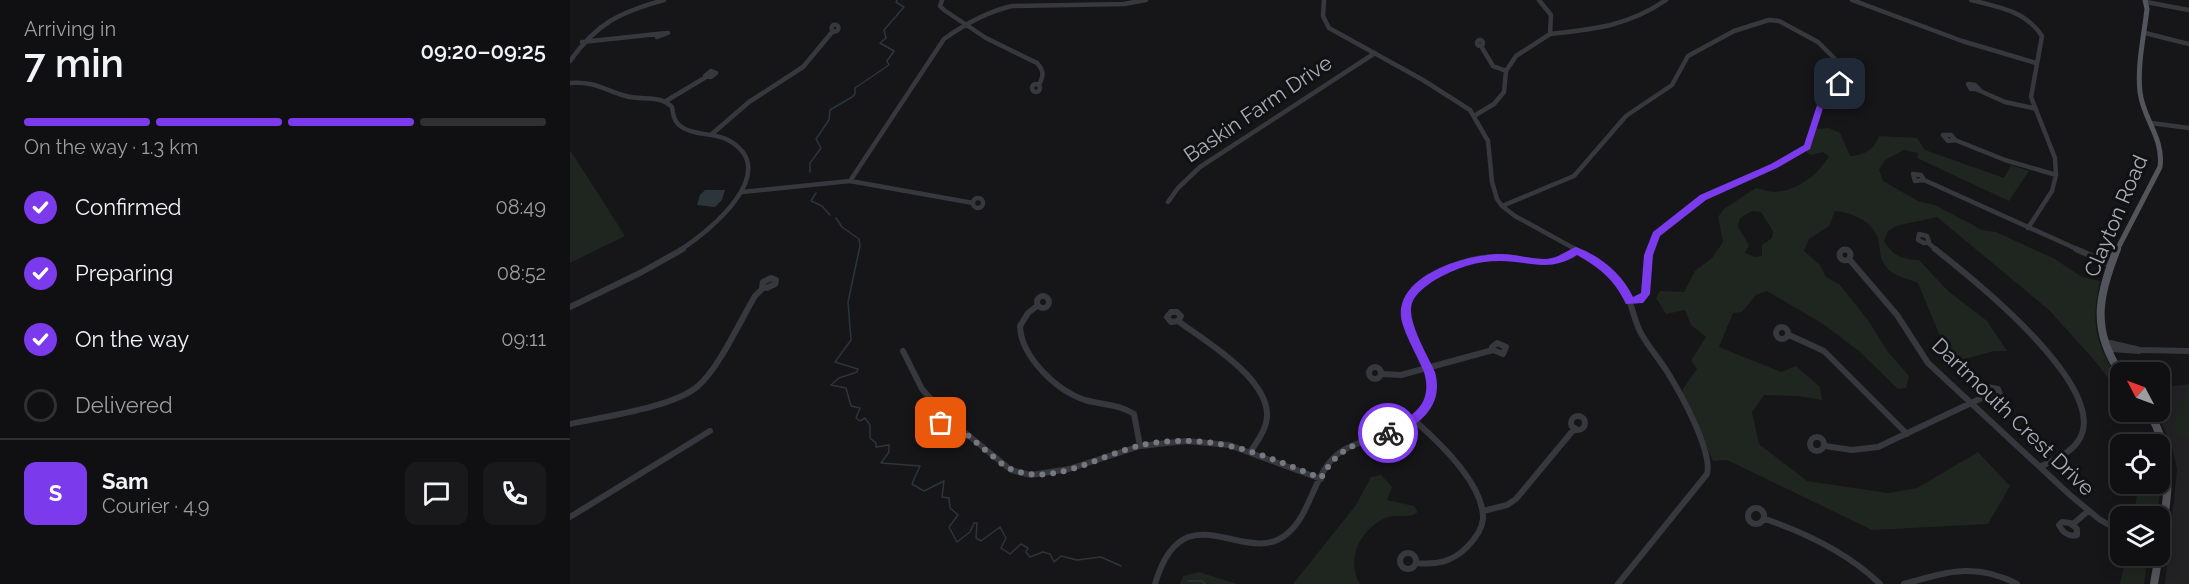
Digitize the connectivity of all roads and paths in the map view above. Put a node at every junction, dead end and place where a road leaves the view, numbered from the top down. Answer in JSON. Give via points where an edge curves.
{"nodes":[{"id":1,"x":664,"y":0,"type":"edge"},
{"id":2,"x":942,"y":0,"type":"edge"},
{"id":3,"x":1146,"y":0,"type":"edge"},
{"id":4,"x":1324,"y":0,"type":"edge"},
{"id":5,"x":1539,"y":0,"type":"edge"},
{"id":6,"x":1666,"y":0,"type":"edge"},
{"id":7,"x":1846,"y":0,"type":"edge"},
{"id":8,"x":1852,"y":0,"type":"edge"},
{"id":9,"x":1971,"y":0,"type":"edge"},
{"id":10,"x":2145,"y":1,"type":"edge"},
{"id":11,"x":2189,"y":10,"type":"edge"},
{"id":12,"x":965,"y":24,"type":"junction"},
{"id":13,"x":1785,"y":24,"type":"joint"},
{"id":14,"x":833,"y":31,"type":"dead end"},
{"id":15,"x":2145,"y":33,"type":"junction"},
{"id":16,"x":657,"y":34,"type":"dead end"},
{"id":17,"x":1550,"y":34,"type":"junction"},
{"id":18,"x":582,"y":42,"type":"junction"},
{"id":19,"x":2189,"y":44,"type":"edge"},
{"id":20,"x":1481,"y":46,"type":"dead end"},
{"id":21,"x":1374,"y":53,"type":"junction"},
{"id":22,"x":570,"y":61,"type":"edge"},
{"id":23,"x":2036,"y":63,"type":"junction"},
{"id":24,"x":1506,"y":71,"type":"junction"},
{"id":25,"x":706,"y":77,"type":"dead end"},
{"id":26,"x":570,"y":83,"type":"edge"},
{"id":27,"x":1039,"y":85,"type":"dead end"},
{"id":28,"x":1978,"y":90,"type":"dead end"},
{"id":29,"x":666,"y":100,"type":"junction"},
{"id":30,"x":1485,"y":108,"type":"junction"},
{"id":31,"x":2034,"y":108,"type":"junction"},
{"id":32,"x":1470,"y":110,"type":"junction"},
{"id":33,"x":1474,"y":116,"type":"junction"},
{"id":34,"x":2151,"y":123,"type":"junction"},
{"id":35,"x":2189,"y":128,"type":"edge"},
{"id":36,"x":712,"y":134,"type":"junction"},
{"id":37,"x":1955,"y":140,"type":"dead end"},
{"id":38,"x":2056,"y":175,"type":"junction"},
{"id":39,"x":1924,"y":180,"type":"dead end"},
{"id":40,"x":850,"y":181,"type":"junction"},
{"id":41,"x":742,"y":192,"type":"junction"},
{"id":42,"x":1168,"y":202,"type":"dead end"},
{"id":43,"x":973,"y":203,"type":"dead end"},
{"id":44,"x":1502,"y":206,"type":"junction"},
{"id":45,"x":2028,"y":228,"type":"junction"},
{"id":46,"x":1928,"y":243,"type":"dead end"},
{"id":47,"x":1570,"y":247,"type":"junction"},
{"id":48,"x":1576,"y":250,"type":"junction"},
{"id":49,"x":1561,"y":258,"type":"junction"},
{"id":50,"x":1849,"y":259,"type":"dead end"},
{"id":51,"x":2111,"y":265,"type":"junction"},
{"id":52,"x":763,"y":288,"type":"dead end"},
{"id":53,"x":1630,"y":302,"type":"junction"},
{"id":54,"x":1037,"y":306,"type":"dead end"},
{"id":55,"x":570,"y":307,"type":"edge"},
{"id":56,"x":1178,"y":321,"type":"dead end"},
{"id":57,"x":1789,"y":335,"type":"dead end"},
{"id":58,"x":2106,"y":346,"type":"junction"},
{"id":59,"x":1493,"y":350,"type":"dead end"},
{"id":60,"x":903,"y":351,"type":"dead end"},
{"id":61,"x":2189,"y":351,"type":"edge"},
{"id":62,"x":2115,"y":362,"type":"edge"},
{"id":63,"x":1428,"y":368,"type":"junction"},
{"id":64,"x":1382,"y":374,"type":"dead end"},
{"id":65,"x":1988,"y":395,"type":"dead end"},
{"id":66,"x":1971,"y":404,"type":"junction"},
{"id":67,"x":1415,"y":421,"type":"junction"},
{"id":68,"x":2154,"y":422,"type":"edge"},
{"id":69,"x":570,"y":424,"type":"edge"},
{"id":70,"x":1575,"y":428,"type":"dead end"},
{"id":71,"x":710,"y":431,"type":"dead end"},
{"id":72,"x":1907,"y":434,"type":"junction"},
{"id":73,"x":1140,"y":446,"type":"junction"},
{"id":74,"x":1825,"y":446,"type":"dead end"},
{"id":75,"x":1251,"y":451,"type":"junction"},
{"id":76,"x":2040,"y":467,"type":"junction"},
{"id":77,"x":1321,"y":478,"type":"junction"},
{"id":78,"x":2165,"y":506,"type":"edge"},
{"id":79,"x":1483,"y":511,"type":"junction"},
{"id":80,"x":2088,"y":511,"type":"junction"},
{"id":81,"x":570,"y":517,"type":"edge"},
{"id":82,"x":1765,"y":519,"type":"dead end"},
{"id":83,"x":2073,"y":524,"type":"dead end"},
{"id":84,"x":2110,"y":525,"type":"edge"},
{"id":85,"x":1416,"y":563,"type":"dead end"},
{"id":86,"x":2156,"y":566,"type":"edge"},
{"id":87,"x":1155,"y":584,"type":"edge"},
{"id":88,"x":1618,"y":584,"type":"edge"},
{"id":89,"x":1880,"y":584,"type":"edge"},
{"id":90,"x":1904,"y":584,"type":"edge"},
{"id":91,"x":2017,"y":584,"type":"edge"},
{"id":92,"x":2154,"y":584,"type":"edge"}],
"edges":[{"from":1,"to":18,"type":"street","via":[[607,20]]},
{"from":2,"to":12,"type":"street","via":[[942,9]]},
{"from":3,"to":12,"type":"street","via":[[1124,4],[1019,5]]},
{"from":4,"to":21,"type":"street","via":[[1323,16],[1328,26]]},
{"from":5,"to":17,"type":"street","via":[[1551,15]]},
{"from":6,"to":17,"type":"street","via":[[1649,13],[1621,25]]},
{"from":7,"to":8,"type":"street"},
{"from":8,"to":23,"type":"street","via":[[1962,41]]},
{"from":9,"to":23,"type":"street","via":[[2032,23],[2042,36]]},
{"from":10,"to":11,"type":"street"},
{"from":10,"to":15,"type":"main road","name":"Clayton Road"},
{"from":12,"to":27,"type":"street","via":[[992,42],[1036,61],[1043,72]]},
{"from":12,"to":40,"type":"street","via":[[944,39]]},
{"from":13,"to":44,"type":"street","via":[[1775,20],[1761,22],[1702,46],[1683,62],[1672,85],[1626,116],[1574,176]]},
{"from":13,"to":53,"type":"street","via":[[1818,42],[1847,73],[1817,111],[1810,143],[1774,166],[1703,197],[1661,229],[1650,246],[1646,294]]},
{"from":14,"to":36,"type":"street","via":[[803,67],[749,102]]},
{"from":15,"to":19,"type":"street"},
{"from":15,"to":34,"type":"main road","name":"Clayton Road","via":[[2141,97]]},
{"from":16,"to":18,"type":"street"},
{"from":17,"to":24,"type":"street","via":[[1516,56]]},
{"from":18,"to":22,"type":"street"},
{"from":20,"to":24,"type":"street","via":[[1493,66]]},
{"from":21,"to":32,"type":"street"},
{"from":21,"to":42,"type":"street","name":"Baskin Farm Drive","via":[[1199,166]]},
{"from":23,"to":31,"type":"street","via":[[2031,88]]},
{"from":24,"to":30,"type":"street","via":[[1504,92]]},
{"from":25,"to":29,"type":"street"},
{"from":26,"to":29,"type":"street","via":[[596,82],[627,97]]},
{"from":28,"to":31,"type":"street"},
{"from":29,"to":36,"type":"street","via":[[679,125]]},
{"from":30,"to":32,"type":"street"},
{"from":30,"to":33,"type":"street"},
{"from":31,"to":38,"type":"street","via":[[2055,158]]},
{"from":32,"to":33,"type":"street"},
{"from":33,"to":44,"type":"street","via":[[1488,141],[1492,182]]},
{"from":34,"to":35,"type":"street"},
{"from":34,"to":51,"type":"main road","name":"Clayton Road","via":[[2161,148],[2160,167]]},
{"from":36,"to":41,"type":"street","via":[[728,140],[742,153],[747,171]]},
{"from":37,"to":38,"type":"street"},
{"from":38,"to":45,"type":"street","via":[[2052,191]]},
{"from":39,"to":45,"type":"street"},
{"from":40,"to":41,"type":"street"},
{"from":40,"to":43,"type":"street"},
{"from":41,"to":55,"type":"street","via":[[722,220],[693,242]]},
{"from":44,"to":47,"type":"street"},
{"from":45,"to":51,"type":"street"},
{"from":46,"to":76,"type":"street","via":[[1988,290],[2077,391],[2085,420],[2081,437],[2070,451]]},
{"from":47,"to":48,"type":"street"},
{"from":47,"to":49,"type":"street"},
{"from":48,"to":49,"type":"street"},
{"from":48,"to":53,"type":"street","via":[[1614,276]]},
{"from":49,"to":63,"type":"street","via":[[1547,263],[1502,257],[1470,260],[1422,284],[1407,301],[1406,318]]},
{"from":50,"to":66,"type":"street","name":"Dartmouth Crest Drive","via":[[1897,315],[1923,357]]},
{"from":51,"to":58,"type":"main road","name":"Clayton Road","via":[[2099,316]]},
{"from":52,"to":69,"type":"street","via":[[698,387],[670,401]]},
{"from":53,"to":88,"type":"street","via":[[1641,334],[1670,374],[1706,449],[1710,466],[1703,481]]},
{"from":54,"to":73,"type":"street","via":[[1023,318],[1023,344],[1067,393],[1134,414]]},
{"from":56,"to":75,"type":"street","via":[[1260,389],[1266,404],[1266,421]]},
{"from":57,"to":72,"type":"street","via":[[1824,351]]},
{"from":58,"to":61,"type":"street","via":[[2136,352]]},
{"from":58,"to":62,"type":"main road","name":"Clayton Road"},
{"from":59,"to":63,"type":"street"},
{"from":60,"to":73,"type":"street","via":[[922,390],[944,414],[941,423],[952,422],[1011,470],[1030,475],[1069,470]]},
{"from":63,"to":64,"type":"street","via":[[1401,375]]},
{"from":63,"to":67,"type":"street","via":[[1432,381],[1430,400]]},
{"from":65,"to":66,"type":"street"},
{"from":66,"to":72,"type":"street"},
{"from":66,"to":76,"type":"street","name":"Dartmouth Crest Drive"},
{"from":67,"to":77,"type":"street","via":[[1343,449]]},
{"from":67,"to":79,"type":"street","via":[[1452,458]]},
{"from":68,"to":78,"type":"main road","via":[[2165,444],[2170,472]]},
{"from":70,"to":79,"type":"street","via":[[1516,499]]},
{"from":71,"to":81,"type":"street"},
{"from":72,"to":74,"type":"street","via":[[1869,449]]},
{"from":73,"to":75,"type":"street","via":[[1186,441]]},
{"from":75,"to":77,"type":"street"},
{"from":76,"to":80,"type":"street","name":"Dartmouth Crest Drive"},
{"from":77,"to":87,"type":"street","via":[[1285,536],[1254,546],[1211,533],[1190,537],[1164,558]]},
{"from":79,"to":85,"type":"street","via":[[1479,534],[1460,555],[1440,564]]},
{"from":80,"to":83,"type":"street"},
{"from":80,"to":84,"type":"street","name":"Dartmouth Crest Drive"},
{"from":82,"to":89,"type":"street","via":[[1784,525],[1859,566]]},
{"from":86,"to":92,"type":"main road"},
{"from":90,"to":91,"type":"street","via":[[1970,568],[1994,573]]}]}
